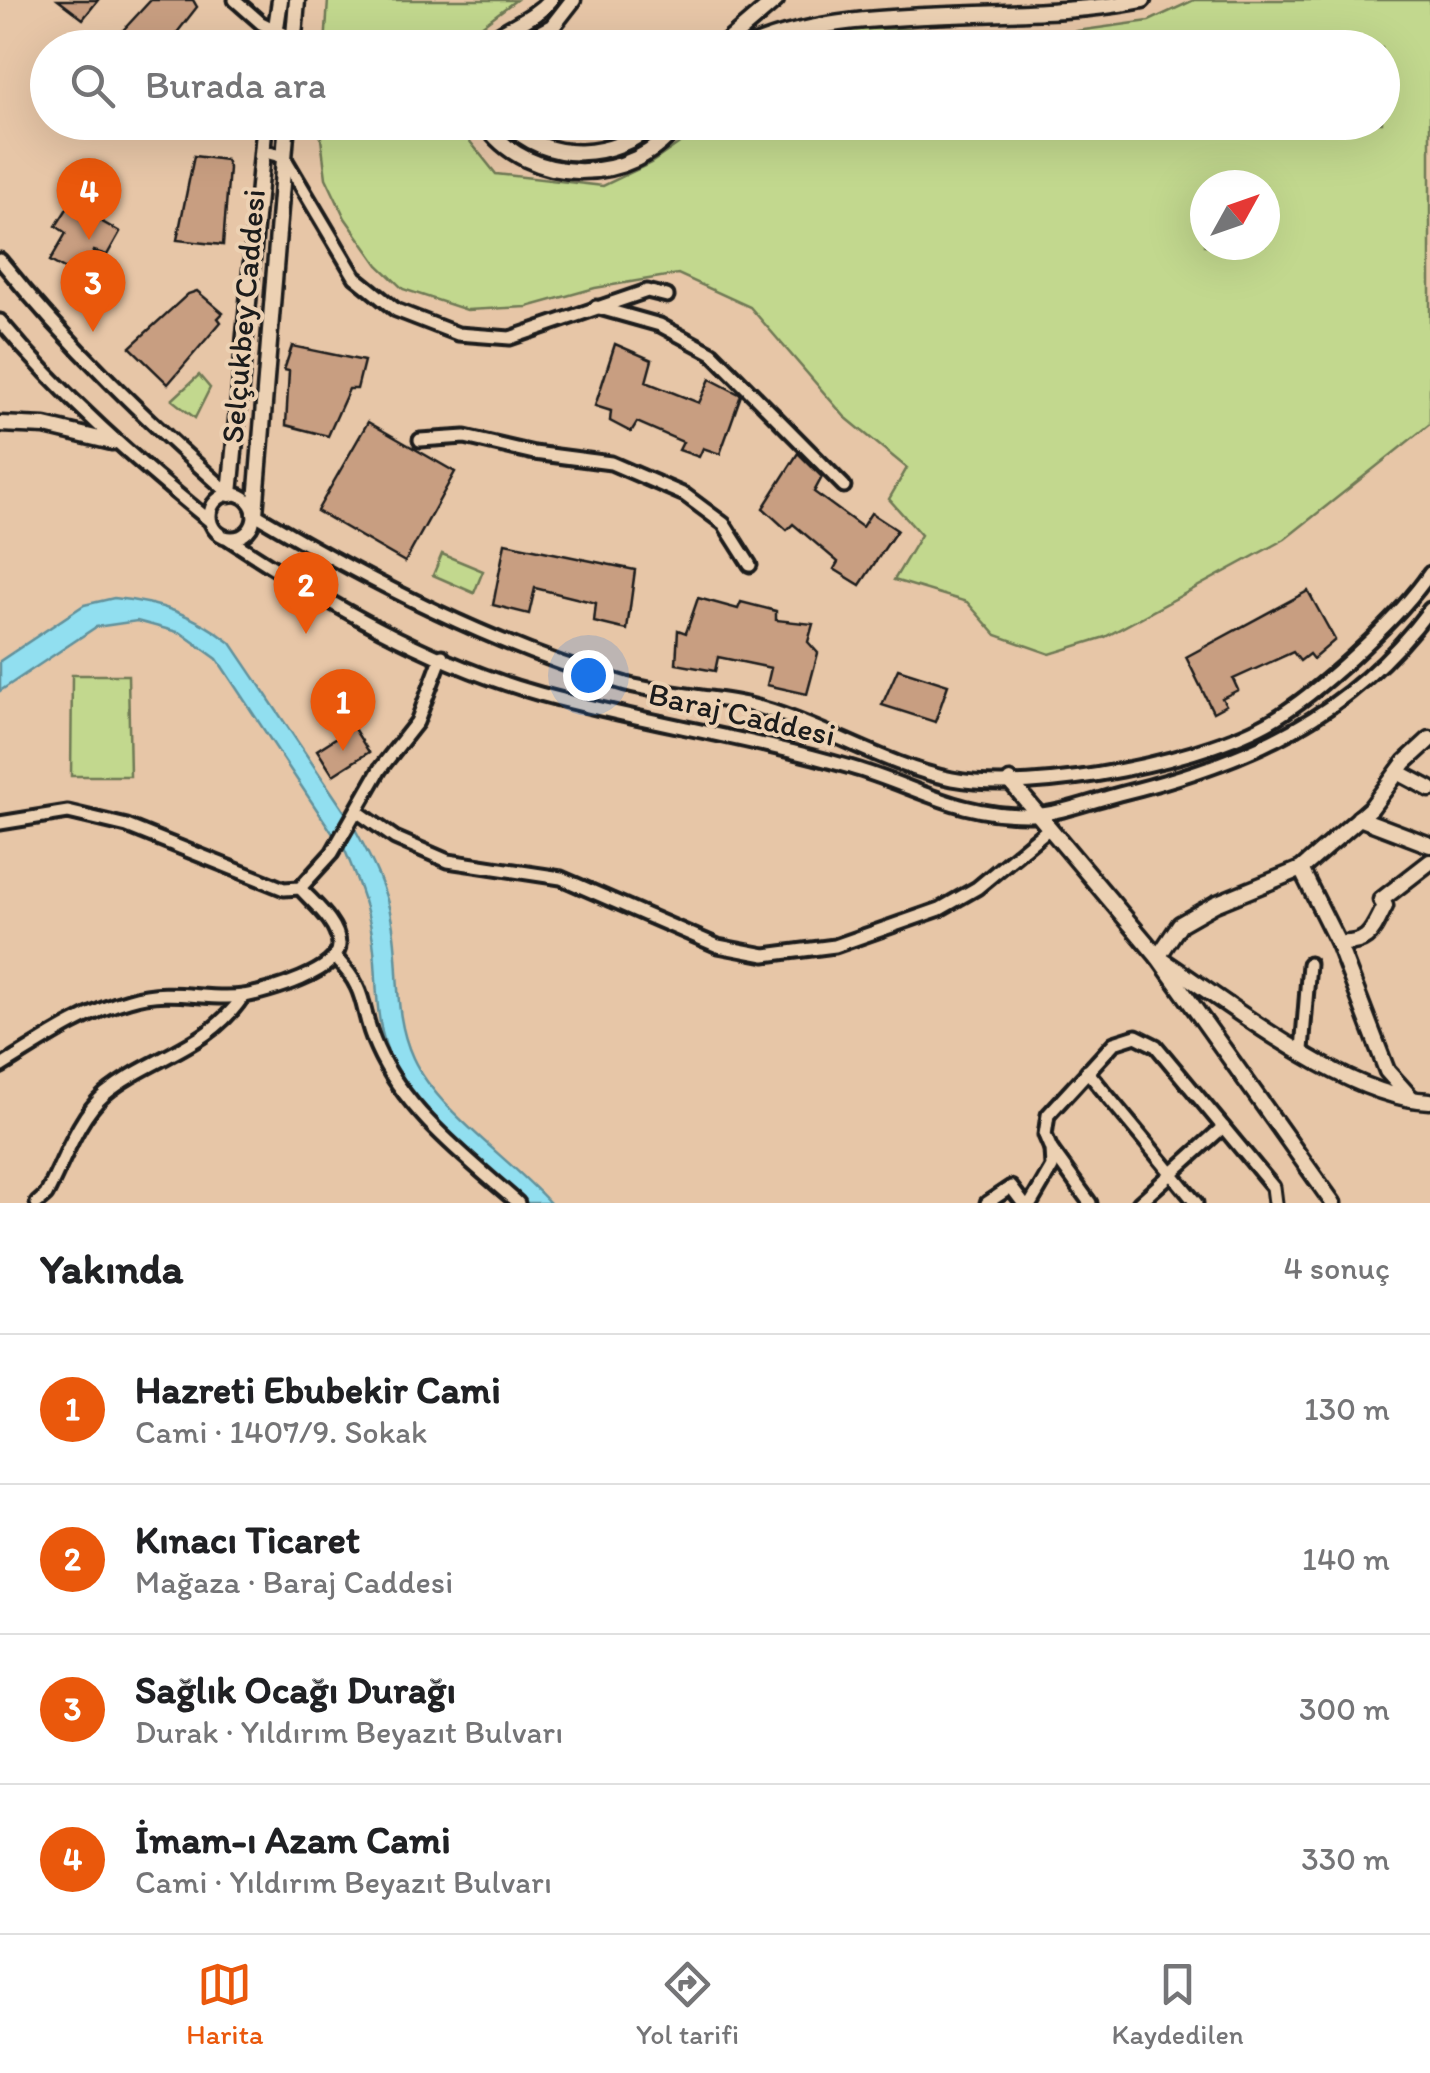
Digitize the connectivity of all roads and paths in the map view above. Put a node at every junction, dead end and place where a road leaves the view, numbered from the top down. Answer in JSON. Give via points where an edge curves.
{"nodes":[{"id":1,"x":235,"y":0,"type":"edge"},
{"id":2,"x":280,"y":0,"type":"edge"},
{"id":3,"x":298,"y":0,"type":"edge"},
{"id":4,"x":550,"y":0,"type":"edge"},
{"id":5,"x":573,"y":0,"type":"edge"},
{"id":6,"x":776,"y":0,"type":"edge"},
{"id":7,"x":1143,"y":0,"type":"edge"},
{"id":8,"x":264,"y":30,"type":"edge"},
{"id":9,"x":276,"y":30,"type":"edge"},
{"id":10,"x":295,"y":30,"type":"edge"},
{"id":11,"x":504,"y":30,"type":"edge"},
{"id":12,"x":546,"y":30,"type":"edge"},
{"id":13,"x":741,"y":30,"type":"edge"},
{"id":14,"x":768,"y":30,"type":"edge"},
{"id":15,"x":263,"y":140,"type":"edge"},
{"id":16,"x":285,"y":140,"type":"edge"},
{"id":17,"x":501,"y":140,"type":"edge"},
{"id":18,"x":531,"y":140,"type":"edge"},
{"id":19,"x":629,"y":140,"type":"edge"},
{"id":20,"x":667,"y":140,"type":"edge"},
{"id":21,"x":262,"y":151,"type":"junction"},
{"id":22,"x":284,"y":157,"type":"junction"},
{"id":23,"x":0,"y":260,"type":"edge"},
{"id":24,"x":667,"y":296,"type":"dead end"},
{"id":25,"x":596,"y":307,"type":"junction"},
{"id":26,"x":0,"y":321,"type":"edge"},
{"id":27,"x":0,"y":424,"type":"edge"},
{"id":28,"x":420,"y":440,"type":"dead end"},
{"id":29,"x":112,"y":442,"type":"junction"},
{"id":30,"x":844,"y":486,"type":"dead end"},
{"id":31,"x":230,"y":494,"type":"junction"},
{"id":32,"x":255,"y":514,"type":"junction"},
{"id":33,"x":210,"y":521,"type":"junction"},
{"id":34,"x":229,"y":539,"type":"junction"},
{"id":35,"x":750,"y":565,"type":"dead end"},
{"id":36,"x":1430,"y":573,"type":"edge"},
{"id":37,"x":1430,"y":609,"type":"edge"},
{"id":38,"x":442,"y":656,"type":"junction"},
{"id":39,"x":1430,"y":739,"type":"edge"},
{"id":40,"x":1398,"y":772,"type":"junction"},
{"id":41,"x":1010,"y":780,"type":"junction"},
{"id":42,"x":1430,"y":789,"type":"edge"},
{"id":43,"x":356,"y":815,"type":"junction"},
{"id":44,"x":1034,"y":815,"type":"junction"},
{"id":45,"x":1360,"y":818,"type":"junction"},
{"id":46,"x":0,"y":823,"type":"edge"},
{"id":47,"x":1047,"y":830,"type":"junction"},
{"id":48,"x":1430,"y":845,"type":"edge"},
{"id":49,"x":1430,"y":862,"type":"edge"},
{"id":50,"x":1301,"y":869,"type":"junction"},
{"id":51,"x":300,"y":888,"type":"junction"},
{"id":52,"x":1338,"y":943,"type":"junction"},
{"id":53,"x":1158,"y":957,"type":"junction"},
{"id":54,"x":336,"y":958,"type":"junction"},
{"id":55,"x":1309,"y":964,"type":"dead end"},
{"id":56,"x":243,"y":996,"type":"junction"},
{"id":57,"x":1302,"y":1050,"type":"junction"},
{"id":58,"x":0,"y":1067,"type":"edge"},
{"id":59,"x":1087,"y":1071,"type":"junction"},
{"id":60,"x":1413,"y":1100,"type":"junction"},
{"id":61,"x":1430,"y":1101,"type":"edge"},
{"id":62,"x":1223,"y":1127,"type":"junction"},
{"id":63,"x":1051,"y":1149,"type":"junction"},
{"id":64,"x":1172,"y":1173,"type":"junction"},
{"id":65,"x":1330,"y":1202,"type":"edge"},
{"id":66,"x":38,"y":1203,"type":"edge"},
{"id":67,"x":518,"y":1203,"type":"edge"},
{"id":68,"x":987,"y":1203,"type":"edge"},
{"id":69,"x":1023,"y":1203,"type":"edge"},
{"id":70,"x":1031,"y":1203,"type":"edge"},
{"id":71,"x":1090,"y":1203,"type":"edge"},
{"id":72,"x":1139,"y":1203,"type":"edge"},
{"id":73,"x":1196,"y":1203,"type":"edge"},
{"id":74,"x":1275,"y":1203,"type":"edge"}],
"edges":[{"from":1,"to":8,"type":"street"},
{"from":2,"to":9,"type":"street"},
{"from":3,"to":10,"type":"street"},
{"from":4,"to":11,"type":"street"},
{"from":5,"to":12,"type":"street"},
{"from":6,"to":13,"type":"street"},
{"from":7,"to":14,"type":"street","via":[[864,6]]},
{"from":15,"to":21,"type":"street","name":"Selçukbey Caddesi"},
{"from":16,"to":22,"type":"street","name":"Selçukbey Caddesi"},
{"from":17,"to":20,"type":"street","via":[[518,157],[575,173],[623,164]]},
{"from":18,"to":19,"type":"street","via":[[562,153],[614,150]]},
{"from":21,"to":22,"type":"street"},
{"from":21,"to":31,"type":"street","name":"Selçukbey Caddesi"},
{"from":22,"to":25,"type":"street","via":[[355,277],[396,310],[458,334],[510,338]]},
{"from":22,"to":32,"type":"street","name":"Selçukbey Caddesi"},
{"from":23,"to":31,"type":"street","via":[[72,346]]},
{"from":24,"to":25,"type":"street","via":[[647,291]]},
{"from":25,"to":30,"type":"street","via":[[660,325],[712,353]]},
{"from":26,"to":29,"type":"street"},
{"from":27,"to":29,"type":"street","via":[[46,426]]},
{"from":28,"to":35,"type":"street","via":[[465,437],[611,463],[685,495],[724,524]]},
{"from":29,"to":33,"type":"street"},
{"from":31,"to":32,"type":"street","via":[[249,501]]},
{"from":31,"to":33,"type":"street","via":[[216,500]]},
{"from":32,"to":34,"type":"street","via":[[248,532]]},
{"from":32,"to":41,"type":"street","name":"Baraj Caddesi","via":[[399,593],[627,684],[749,705],[953,779]]},
{"from":33,"to":34,"type":"street"},
{"from":34,"to":38,"type":"street","name":"Baraj Caddesi","via":[[314,595]]},
{"from":36,"to":41,"type":"street","name":"Baraj Caddesi","via":[[1355,653],[1281,716],[1136,768],[1048,782]]},
{"from":37,"to":44,"type":"street","name":"Baraj Caddesi","via":[[1354,692],[1294,733],[1200,773]]},
{"from":38,"to":43,"type":"street","via":[[417,722]]},
{"from":38,"to":44,"type":"street","name":"Baraj Caddesi","via":[[536,693],[851,767],[962,810]]},
{"from":39,"to":40,"type":"street"},
{"from":40,"to":42,"type":"street"},
{"from":40,"to":45,"type":"street"},
{"from":41,"to":44,"type":"street"},
{"from":43,"to":47,"type":"street","via":[[448,861],[561,878],[718,946],[765,954],[835,946],[940,909],[977,888]]},
{"from":43,"to":51,"type":"street"},
{"from":44,"to":47,"type":"street"},
{"from":45,"to":48,"type":"street"},
{"from":45,"to":50,"type":"street"},
{"from":46,"to":51,"type":"street","via":[[68,812],[128,826],[284,888]]},
{"from":47,"to":53,"type":"street"},
{"from":49,"to":52,"type":"street","via":[[1382,900],[1370,937]]},
{"from":50,"to":52,"type":"street"},
{"from":50,"to":53,"type":"street","via":[[1180,924]]},
{"from":51,"to":54,"type":"street","via":[[334,926]]},
{"from":52,"to":60,"type":"street","via":[[1387,1071]]},
{"from":53,"to":57,"type":"street"},
{"from":53,"to":65,"type":"street"},
{"from":54,"to":56,"type":"street","via":[[325,969]]},
{"from":54,"to":67,"type":"street","via":[[358,982],[376,1048],[402,1090]]},
{"from":55,"to":57,"type":"street"},
{"from":56,"to":58,"type":"street","via":[[166,991],[126,1000]]},
{"from":56,"to":66,"type":"street","via":[[228,1020],[101,1098]]},
{"from":57,"to":60,"type":"street","via":[[1338,1074]]},
{"from":59,"to":62,"type":"street","via":[[1114,1043],[1136,1036],[1156,1046]]},
{"from":59,"to":63,"type":"street","via":[[1048,1114]]},
{"from":59,"to":64,"type":"street"},
{"from":60,"to":61,"type":"street"},
{"from":62,"to":64,"type":"street"},
{"from":62,"to":74,"type":"street","via":[[1274,1187]]},
{"from":63,"to":70,"type":"street","via":[[1052,1167]]},
{"from":63,"to":71,"type":"street"},
{"from":64,"to":72,"type":"street"},
{"from":64,"to":73,"type":"street"},
{"from":68,"to":69,"type":"street","via":[[1011,1187]]}]}
